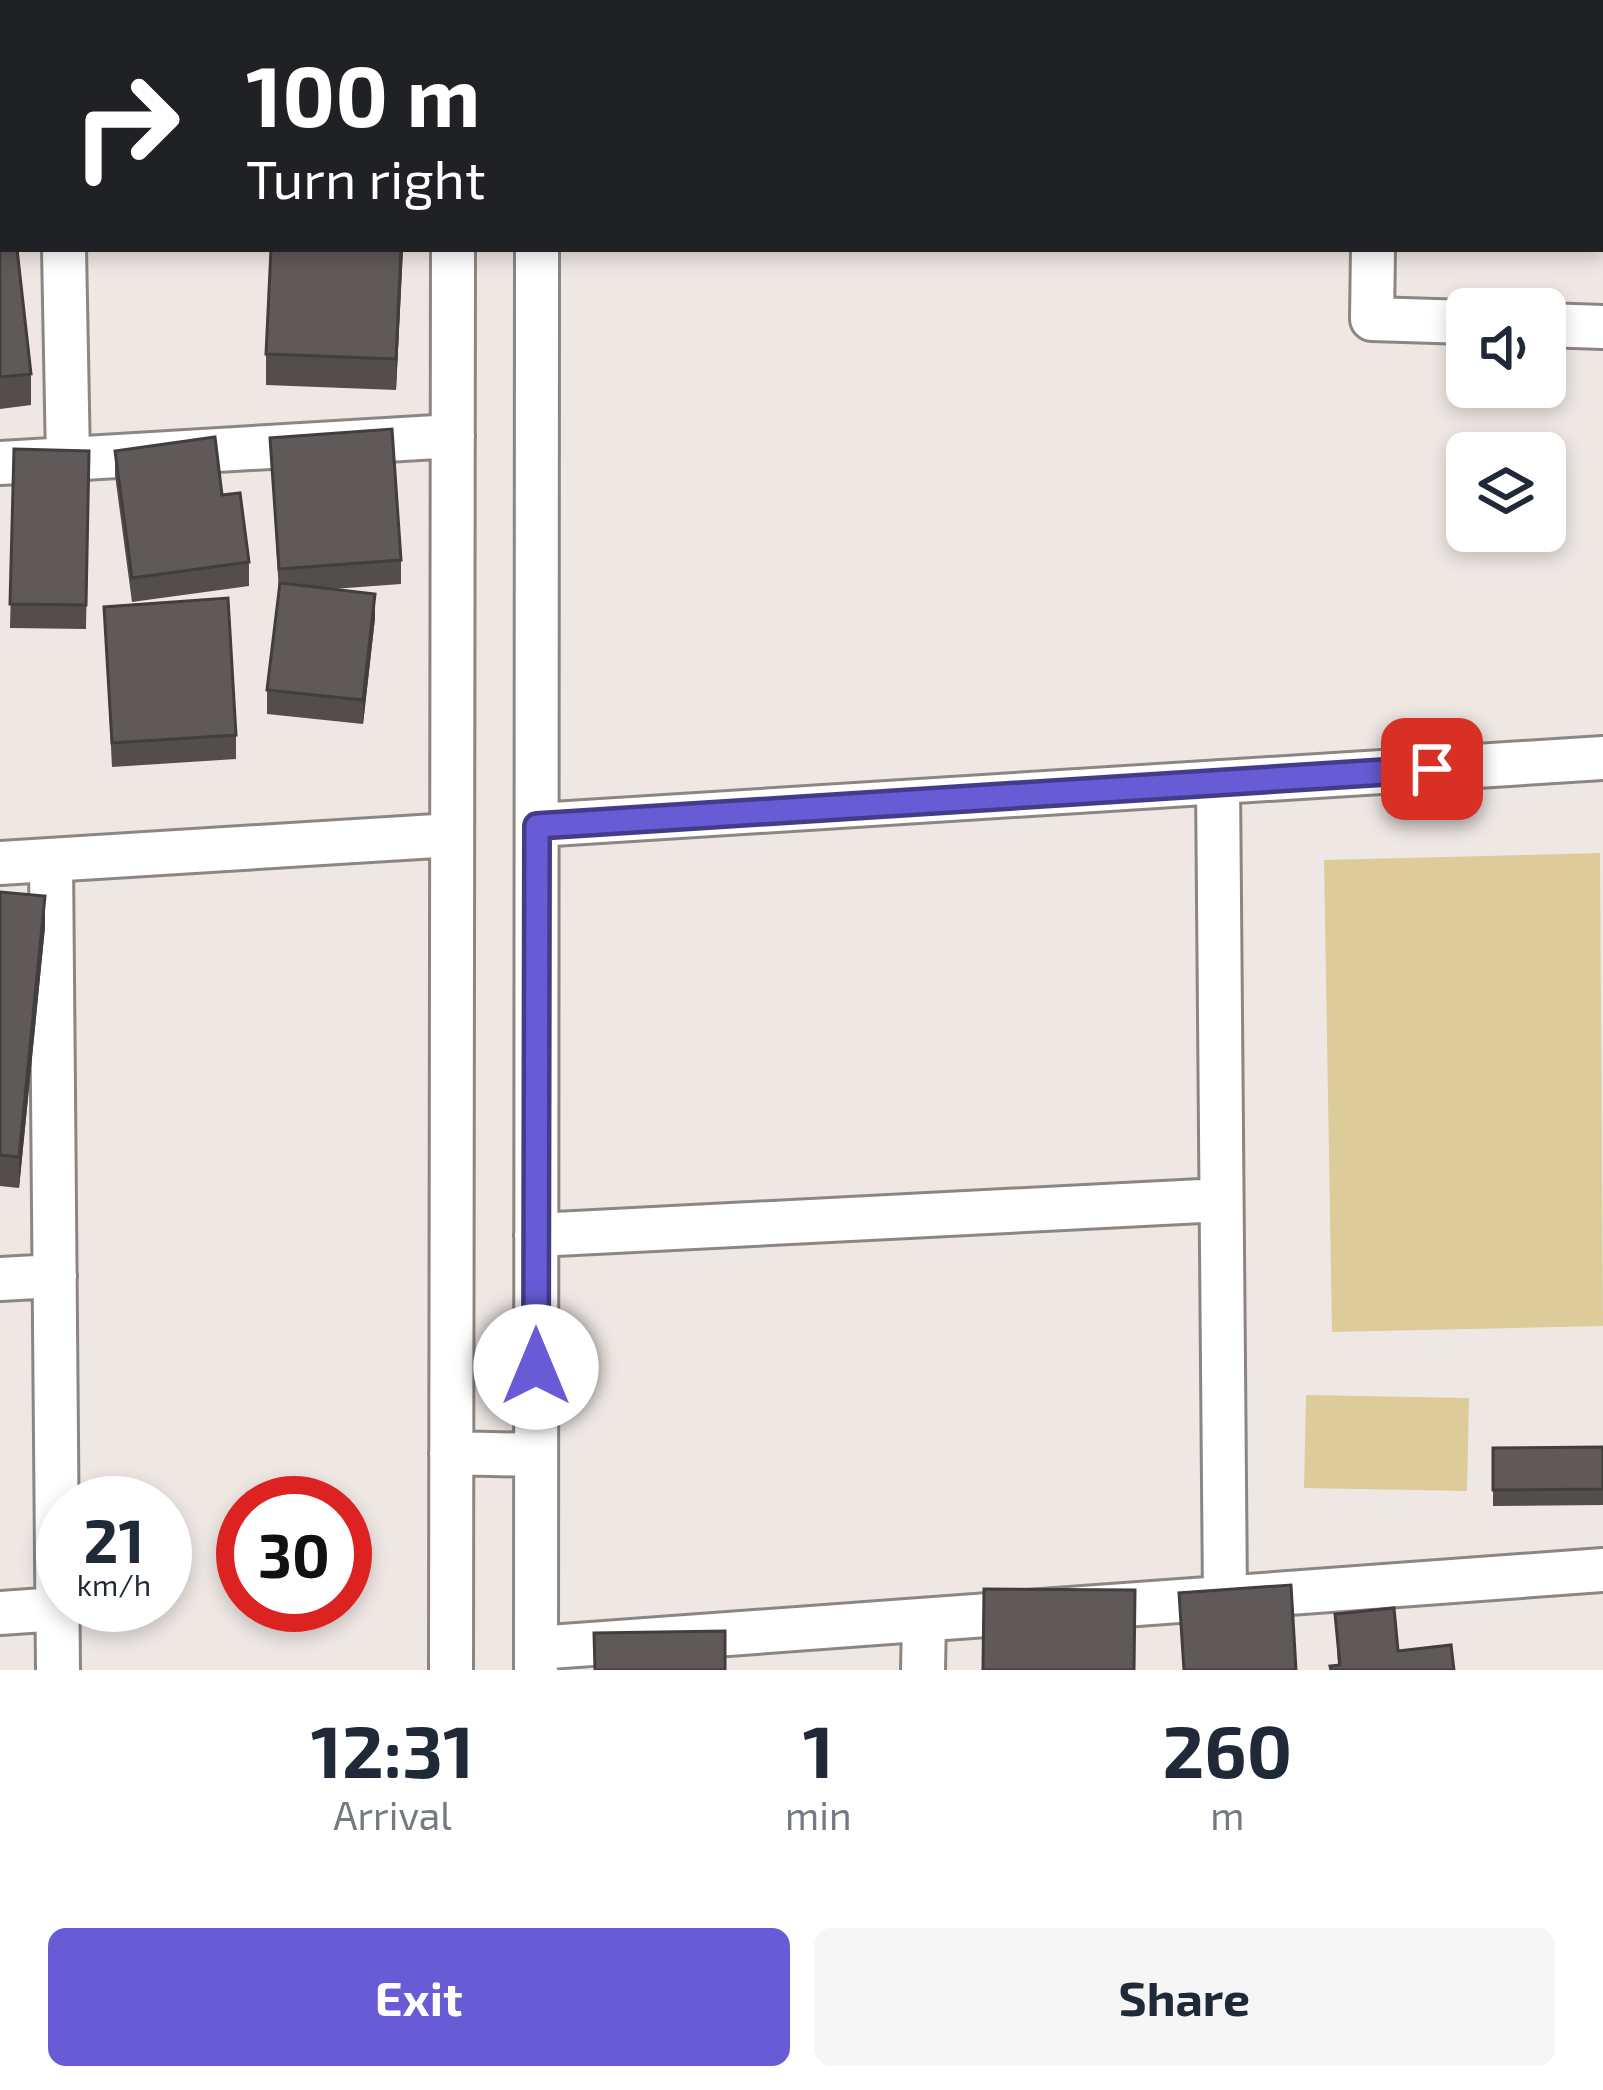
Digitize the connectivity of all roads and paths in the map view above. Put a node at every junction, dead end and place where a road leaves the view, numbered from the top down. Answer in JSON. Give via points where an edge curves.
{"nodes":[{"id":1,"x":64,"y":252,"type":"edge"},
{"id":2,"x":453,"y":252,"type":"edge"},
{"id":3,"x":537,"y":252,"type":"edge"},
{"id":4,"x":1372,"y":252,"type":"edge"},
{"id":5,"x":1446,"y":322,"type":"edge"},
{"id":6,"x":1566,"y":326,"type":"edge"},
{"id":7,"x":1603,"y":327,"type":"edge"},
{"id":8,"x":453,"y":436,"type":"junction"},
{"id":9,"x":68,"y":459,"type":"junction"},
{"id":10,"x":0,"y":463,"type":"edge"},
{"id":11,"x":1603,"y":758,"type":"edge"},
{"id":12,"x":1218,"y":782,"type":"junction"},
{"id":13,"x":537,"y":826,"type":"junction"},
{"id":14,"x":452,"y":835,"type":"junction"},
{"id":15,"x":51,"y":860,"type":"junction"},
{"id":16,"x":0,"y":863,"type":"edge"},
{"id":17,"x":1221,"y":1200,"type":"junction"},
{"id":18,"x":536,"y":1234,"type":"junction"},
{"id":19,"x":55,"y":1276,"type":"junction"},
{"id":20,"x":0,"y":1279,"type":"edge"},
{"id":21,"x":452,"y":1453,"type":"junction"},
{"id":22,"x":536,"y":1455,"type":"junction"},
{"id":23,"x":57,"y":1476,"type":"edge"},
{"id":24,"x":1603,"y":1570,"type":"edge"},
{"id":25,"x":1225,"y":1598,"type":"junction"},
{"id":26,"x":36,"y":1611,"type":"edge"},
{"id":27,"x":0,"y":1612,"type":"edge"},
{"id":28,"x":924,"y":1620,"type":"junction"},
{"id":29,"x":58,"y":1632,"type":"edge"},
{"id":30,"x":536,"y":1659,"type":"edge"},
{"id":31,"x":58,"y":1670,"type":"edge"},
{"id":32,"x":451,"y":1670,"type":"edge"},
{"id":33,"x":923,"y":1670,"type":"edge"}],
"edges":[{"from":1,"to":9,"type":"street"},
{"from":2,"to":8,"type":"street"},
{"from":3,"to":13,"type":"street"},
{"from":4,"to":5,"type":"street","via":[[1372,320]]},
{"from":6,"to":7,"type":"street"},
{"from":8,"to":9,"type":"street"},
{"from":8,"to":14,"type":"street"},
{"from":9,"to":10,"type":"street"},
{"from":11,"to":12,"type":"street"},
{"from":12,"to":13,"type":"street"},
{"from":12,"to":17,"type":"street"},
{"from":13,"to":18,"type":"street"},
{"from":14,"to":15,"type":"street"},
{"from":14,"to":21,"type":"street"},
{"from":15,"to":16,"type":"street"},
{"from":15,"to":19,"type":"street"},
{"from":17,"to":18,"type":"street"},
{"from":17,"to":25,"type":"street"},
{"from":18,"to":22,"type":"street"},
{"from":19,"to":20,"type":"street"},
{"from":19,"to":23,"type":"street"},
{"from":21,"to":22,"type":"street"},
{"from":21,"to":32,"type":"street"},
{"from":22,"to":30,"type":"street"},
{"from":24,"to":25,"type":"street"},
{"from":25,"to":28,"type":"street"},
{"from":26,"to":27,"type":"street"},
{"from":28,"to":30,"type":"street"},
{"from":28,"to":33,"type":"street"},
{"from":29,"to":31,"type":"street"}]}
